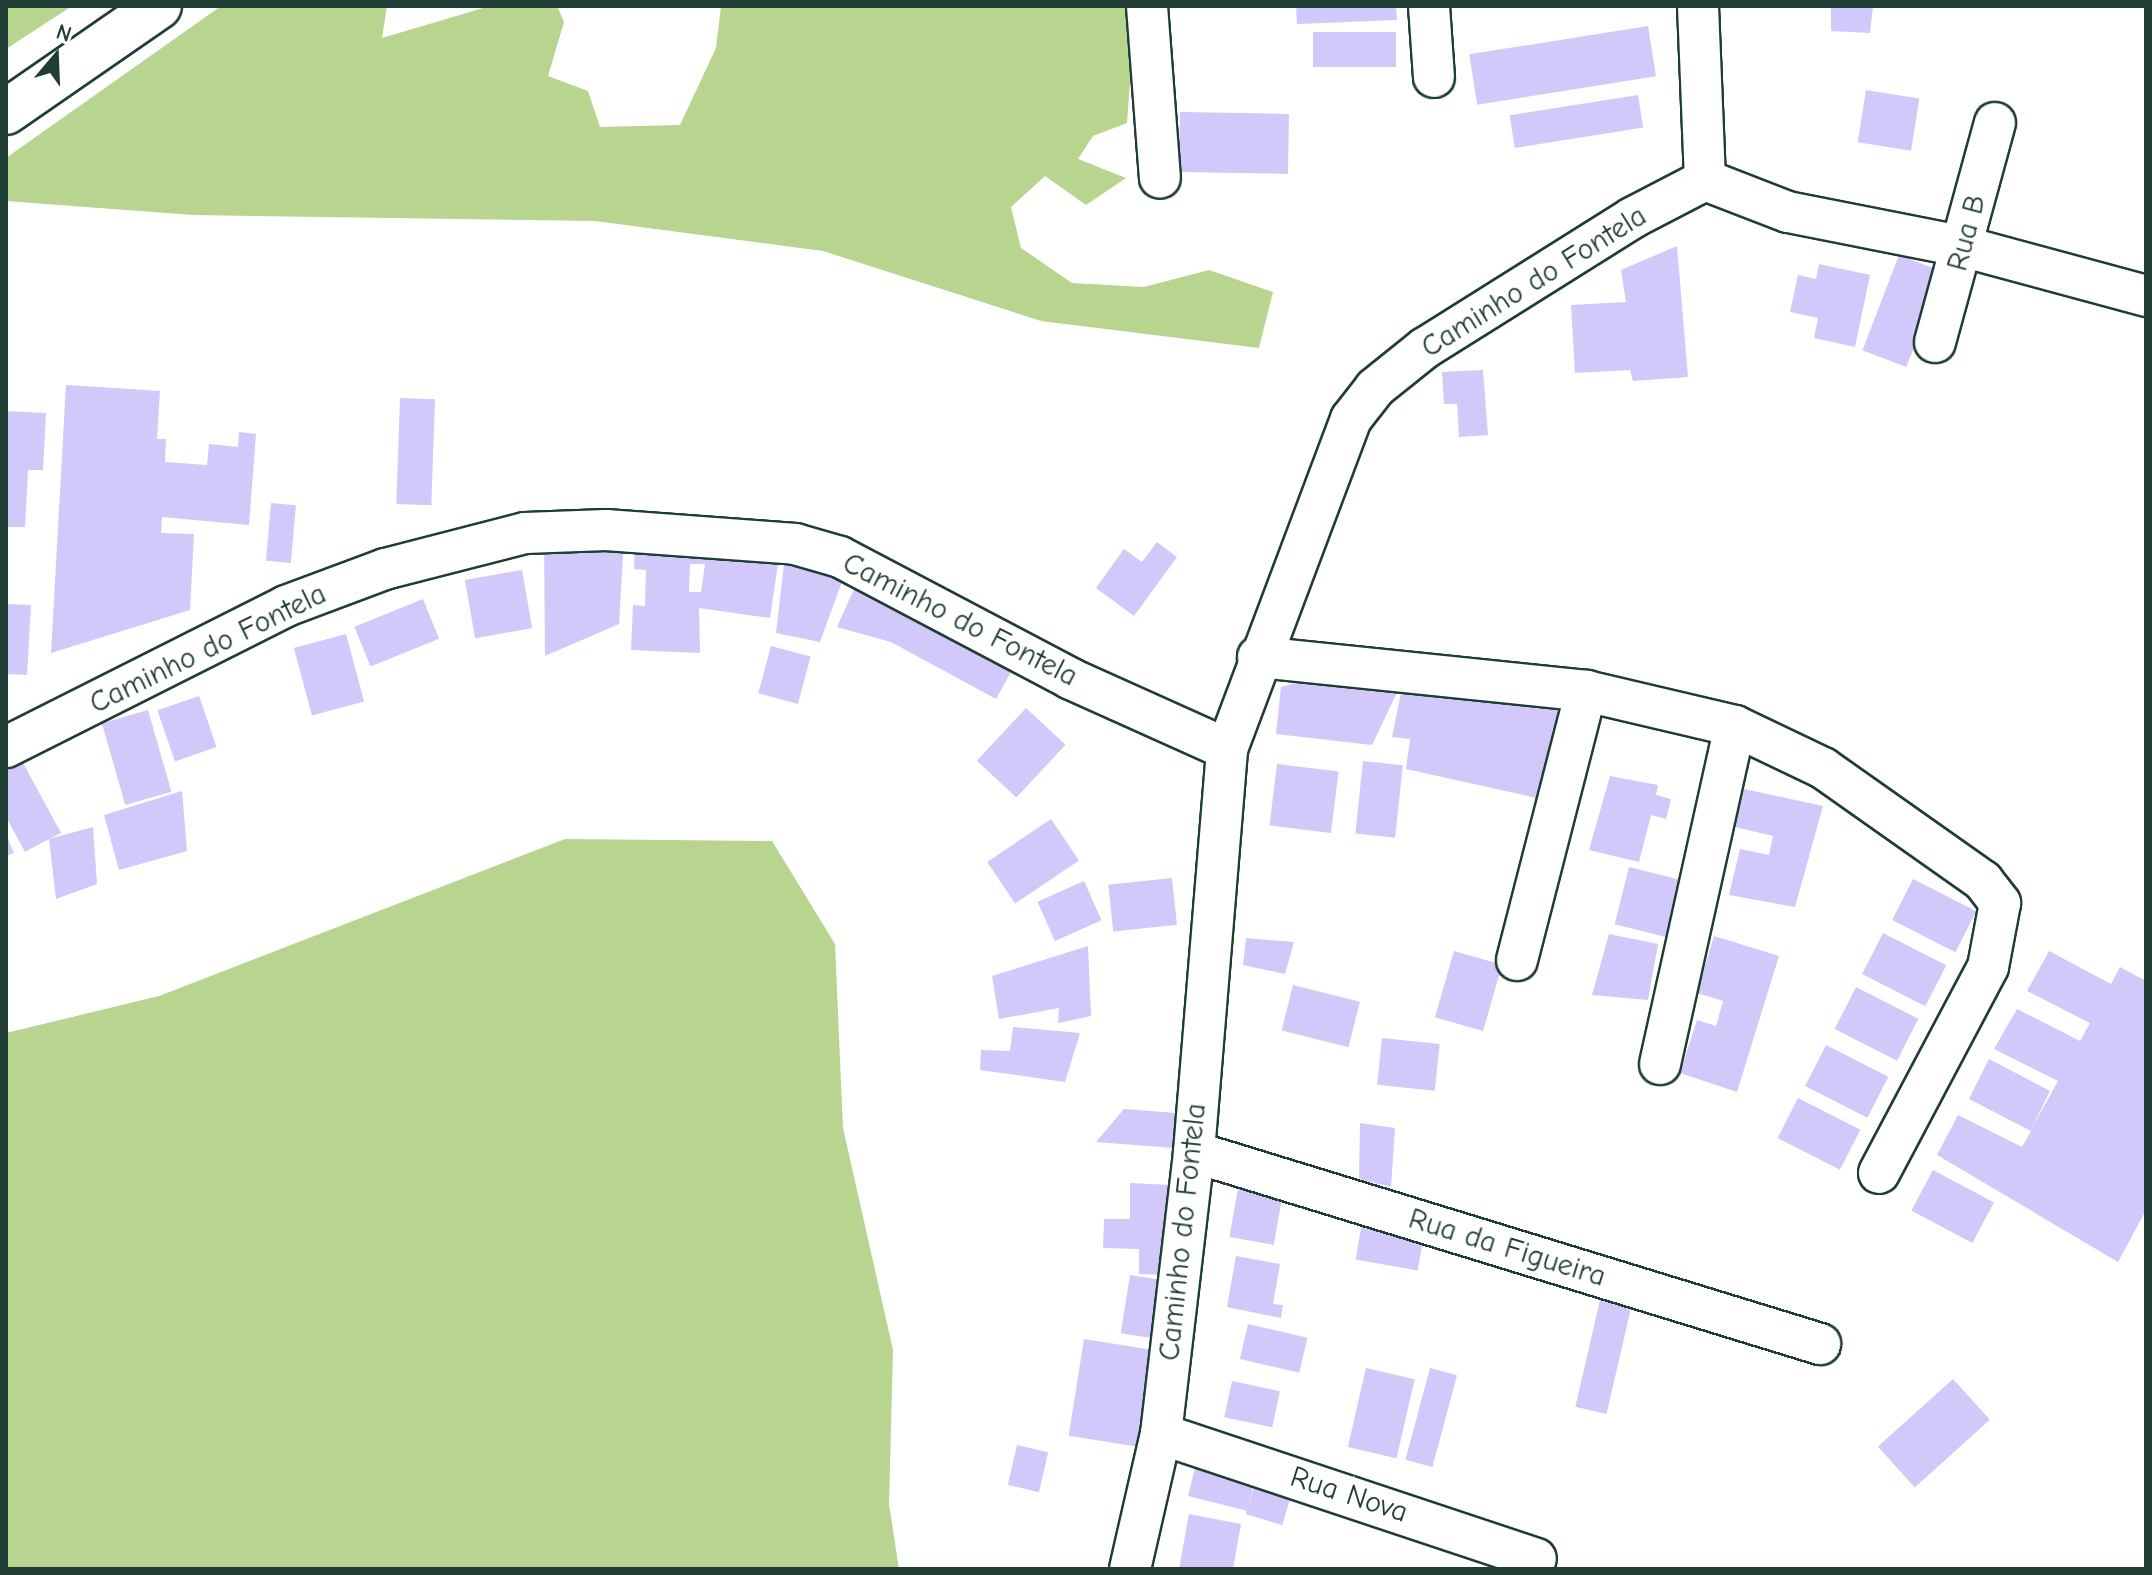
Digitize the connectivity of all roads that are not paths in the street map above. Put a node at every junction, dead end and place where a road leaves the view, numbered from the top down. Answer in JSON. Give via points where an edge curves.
{"nodes":[{"id":1,"x":159,"y":6,"type":"edge"},
{"id":2,"x":1147,"y":6,"type":"edge"},
{"id":3,"x":1429,"y":6,"type":"edge"},
{"id":4,"x":1698,"y":6,"type":"edge"},
{"id":5,"x":1434,"y":77,"type":"dead end"},
{"id":6,"x":6,"y":112,"type":"edge"},
{"id":7,"x":1995,"y":123,"type":"dead end"},
{"id":8,"x":1160,"y":178,"type":"dead end"},
{"id":9,"x":1705,"y":180,"type":"junction"},
{"id":10,"x":1965,"y":247,"type":"junction"},
{"id":11,"x":2146,"y":296,"type":"edge"},
{"id":12,"x":1935,"y":342,"type":"dead end"},
{"id":13,"x":1258,"y":657,"type":"junction"},
{"id":14,"x":1586,"y":691,"type":"junction"},
{"id":15,"x":1735,"y":726,"type":"junction"},
{"id":16,"x":6,"y":747,"type":"edge"},
{"id":17,"x":1227,"y":749,"type":"junction"},
{"id":18,"x":1517,"y":960,"type":"dead end"},
{"id":19,"x":1660,"y":1064,"type":"dead end"},
{"id":20,"x":1194,"y":1152,"type":"junction"},
{"id":21,"x":1879,"y":1173,"type":"dead end"},
{"id":22,"x":1820,"y":1344,"type":"dead end"},
{"id":23,"x":1161,"y":1434,"type":"junction"},
{"id":24,"x":1536,"y":1559,"type":"dead end"},
{"id":25,"x":1130,"y":1569,"type":"edge"}],
"edges":[{"from":1,"to":6,"type":"street"},
{"from":2,"to":8,"type":"street"},
{"from":3,"to":5,"type":"street"},
{"from":4,"to":9,"type":"street"},
{"from":7,"to":10,"type":"street","name":"Rua B"},
{"from":9,"to":10,"type":"street","via":[[1788,212]]},
{"from":9,"to":13,"type":"street","name":"Caminho do Fontela","via":[[1632,218],[1425,348],[1375,388],[1351,419]]},
{"from":10,"to":11,"type":"street"},
{"from":10,"to":12,"type":"street","name":"Rua B"},
{"from":13,"to":14,"type":"street"},
{"from":13,"to":17,"type":"street","name":"Caminho do Fontela"},
{"from":14,"to":15,"type":"street"},
{"from":14,"to":18,"type":"street"},
{"from":15,"to":19,"type":"street"},
{"from":15,"to":21,"type":"street","via":[[1823,768],[1983,881],[2000,903],[1988,967]]},
{"from":16,"to":17,"type":"street","name":"Caminho do Fontela","via":[[286,606],[385,569],[525,533],[606,530],[795,544],[840,557],[1071,679]]},
{"from":17,"to":20,"type":"street","name":"Caminho do Fontela"},
{"from":20,"to":22,"type":"street","name":"Rua da Figueira"},
{"from":20,"to":23,"type":"street","name":"Caminho do Fontela"},
{"from":23,"to":24,"type":"street","name":"Rua Nova"},
{"from":23,"to":25,"type":"street","name":"Caminho do Fontela"}]}
